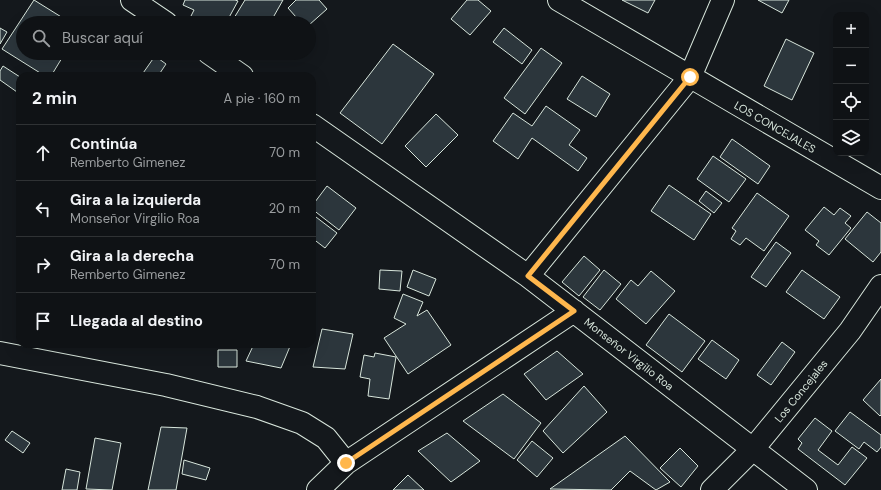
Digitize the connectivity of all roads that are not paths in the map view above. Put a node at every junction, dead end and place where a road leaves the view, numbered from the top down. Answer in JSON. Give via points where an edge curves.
{"nodes":[{"id":1,"x":559,"y":0,"type":"edge"},
{"id":2,"x":724,"y":0,"type":"edge"},
{"id":3,"x":136,"y":1,"type":"edge"},
{"id":4,"x":156,"y":16,"type":"edge"},
{"id":5,"x":219,"y":60,"type":"edge"},
{"id":6,"x":236,"y":72,"type":"edge"},
{"id":7,"x":690,"y":77,"type":"junction"},
{"id":8,"x":316,"y":128,"type":"edge"},
{"id":9,"x":881,"y":188,"type":"edge"},
{"id":10,"x":528,"y":276,"type":"junction"},
{"id":11,"x":881,"y":286,"type":"edge"},
{"id":12,"x":574,"y":311,"type":"junction"},
{"id":13,"x":0,"y":353,"type":"edge"},
{"id":14,"x":753,"y":449,"type":"junction"},
{"id":15,"x":346,"y":463,"type":"junction"},
{"id":16,"x":318,"y":490,"type":"edge"},
{"id":17,"x":712,"y":490,"type":"edge"},
{"id":18,"x":806,"y":490,"type":"edge"}],
"edges":[{"from":1,"to":7,"type":"street","name":"LOS CONCEJALES"},
{"from":2,"to":7,"type":"street"},
{"from":3,"to":4,"type":"street"},
{"from":5,"to":6,"type":"street"},
{"from":7,"to":9,"type":"street","name":"LOS CONCEJALES"},
{"from":7,"to":10,"type":"street"},
{"from":8,"to":10,"type":"street","name":"Monseñor Virgilio Roa"},
{"from":10,"to":12,"type":"street","name":"Monseñor Virgilio Roa"},
{"from":11,"to":14,"type":"street","name":"Los Concejales","via":[[850,330]]},
{"from":12,"to":14,"type":"street","name":"Monseñor Virgilio Roa"},
{"from":12,"to":15,"type":"street"},
{"from":13,"to":15,"type":"street","via":[[166,385],[257,407],[302,423],[326,438]]},
{"from":14,"to":17,"type":"street","name":"Los Concejales"},
{"from":14,"to":18,"type":"street","name":"Monseñor Virgilio Roa"},
{"from":15,"to":16,"type":"street"}]}
